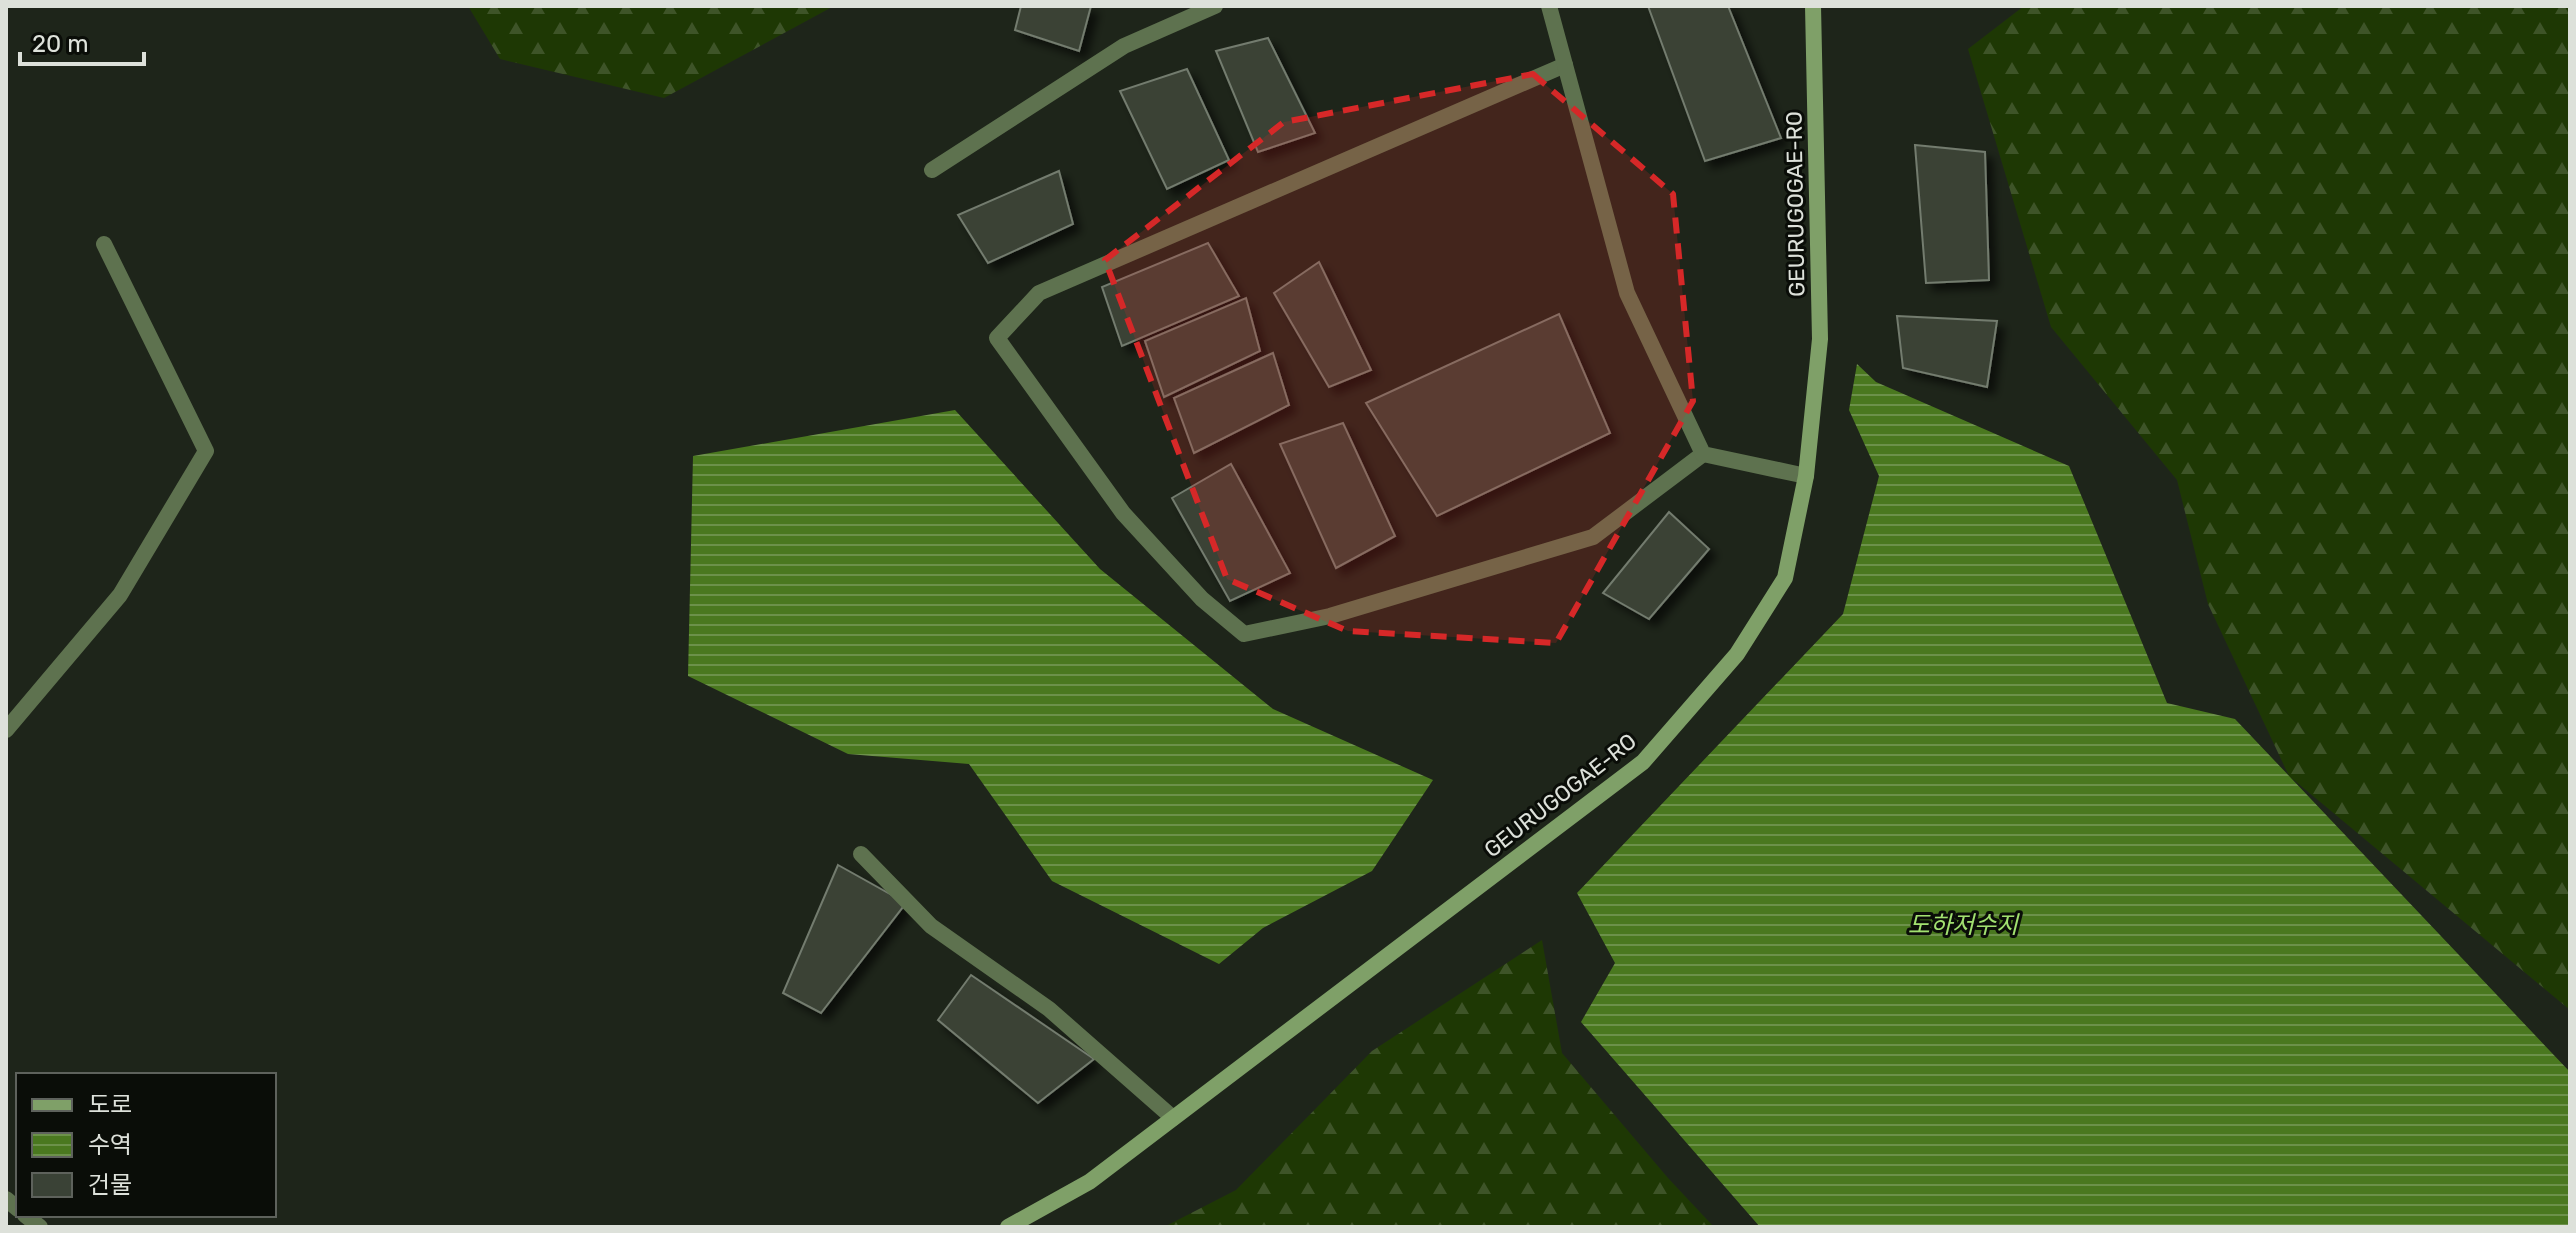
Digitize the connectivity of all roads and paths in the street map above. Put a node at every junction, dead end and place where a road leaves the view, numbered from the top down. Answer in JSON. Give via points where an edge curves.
{"nodes":[{"id":1,"x":1215,"y":6,"type":"edge"},
{"id":2,"x":1549,"y":6,"type":"edge"},
{"id":3,"x":1813,"y":6,"type":"edge"},
{"id":4,"x":1565,"y":65,"type":"junction"},
{"id":5,"x":932,"y":170,"type":"dead end"},
{"id":6,"x":104,"y":244,"type":"dead end"},
{"id":7,"x":1703,"y":454,"type":"junction"},
{"id":8,"x":1806,"y":476,"type":"junction"},
{"id":9,"x":6,"y":730,"type":"edge"},
{"id":10,"x":861,"y":854,"type":"dead end"},
{"id":11,"x":1173,"y":1118,"type":"junction"},
{"id":12,"x":1008,"y":1227,"type":"edge"}],
"edges":[{"from":1,"to":5,"type":"street","via":[[1124,46]]},
{"from":2,"to":4,"type":"street"},
{"from":3,"to":8,"type":"street","name":"GEURUGOGAE-RO","via":[[1820,339]]},
{"from":4,"to":7,"type":"street","via":[[1627,293]]},
{"from":4,"to":7,"type":"street","via":[[1039,293],[997,338],[1123,513],[1202,599],[1244,634],[1330,616],[1593,537]]},
{"from":6,"to":9,"type":"street","via":[[206,451],[120,595]]},
{"from":7,"to":8,"type":"street"},
{"from":8,"to":11,"type":"street","name":"GEURUGOGAE-RO","via":[[1785,578],[1737,654],[1643,762]]},
{"from":10,"to":11,"type":"street","via":[[931,926],[1049,1009]]},
{"from":11,"to":12,"type":"street","name":"GEURUGOGAE-RO","via":[[1089,1182]]}]}
